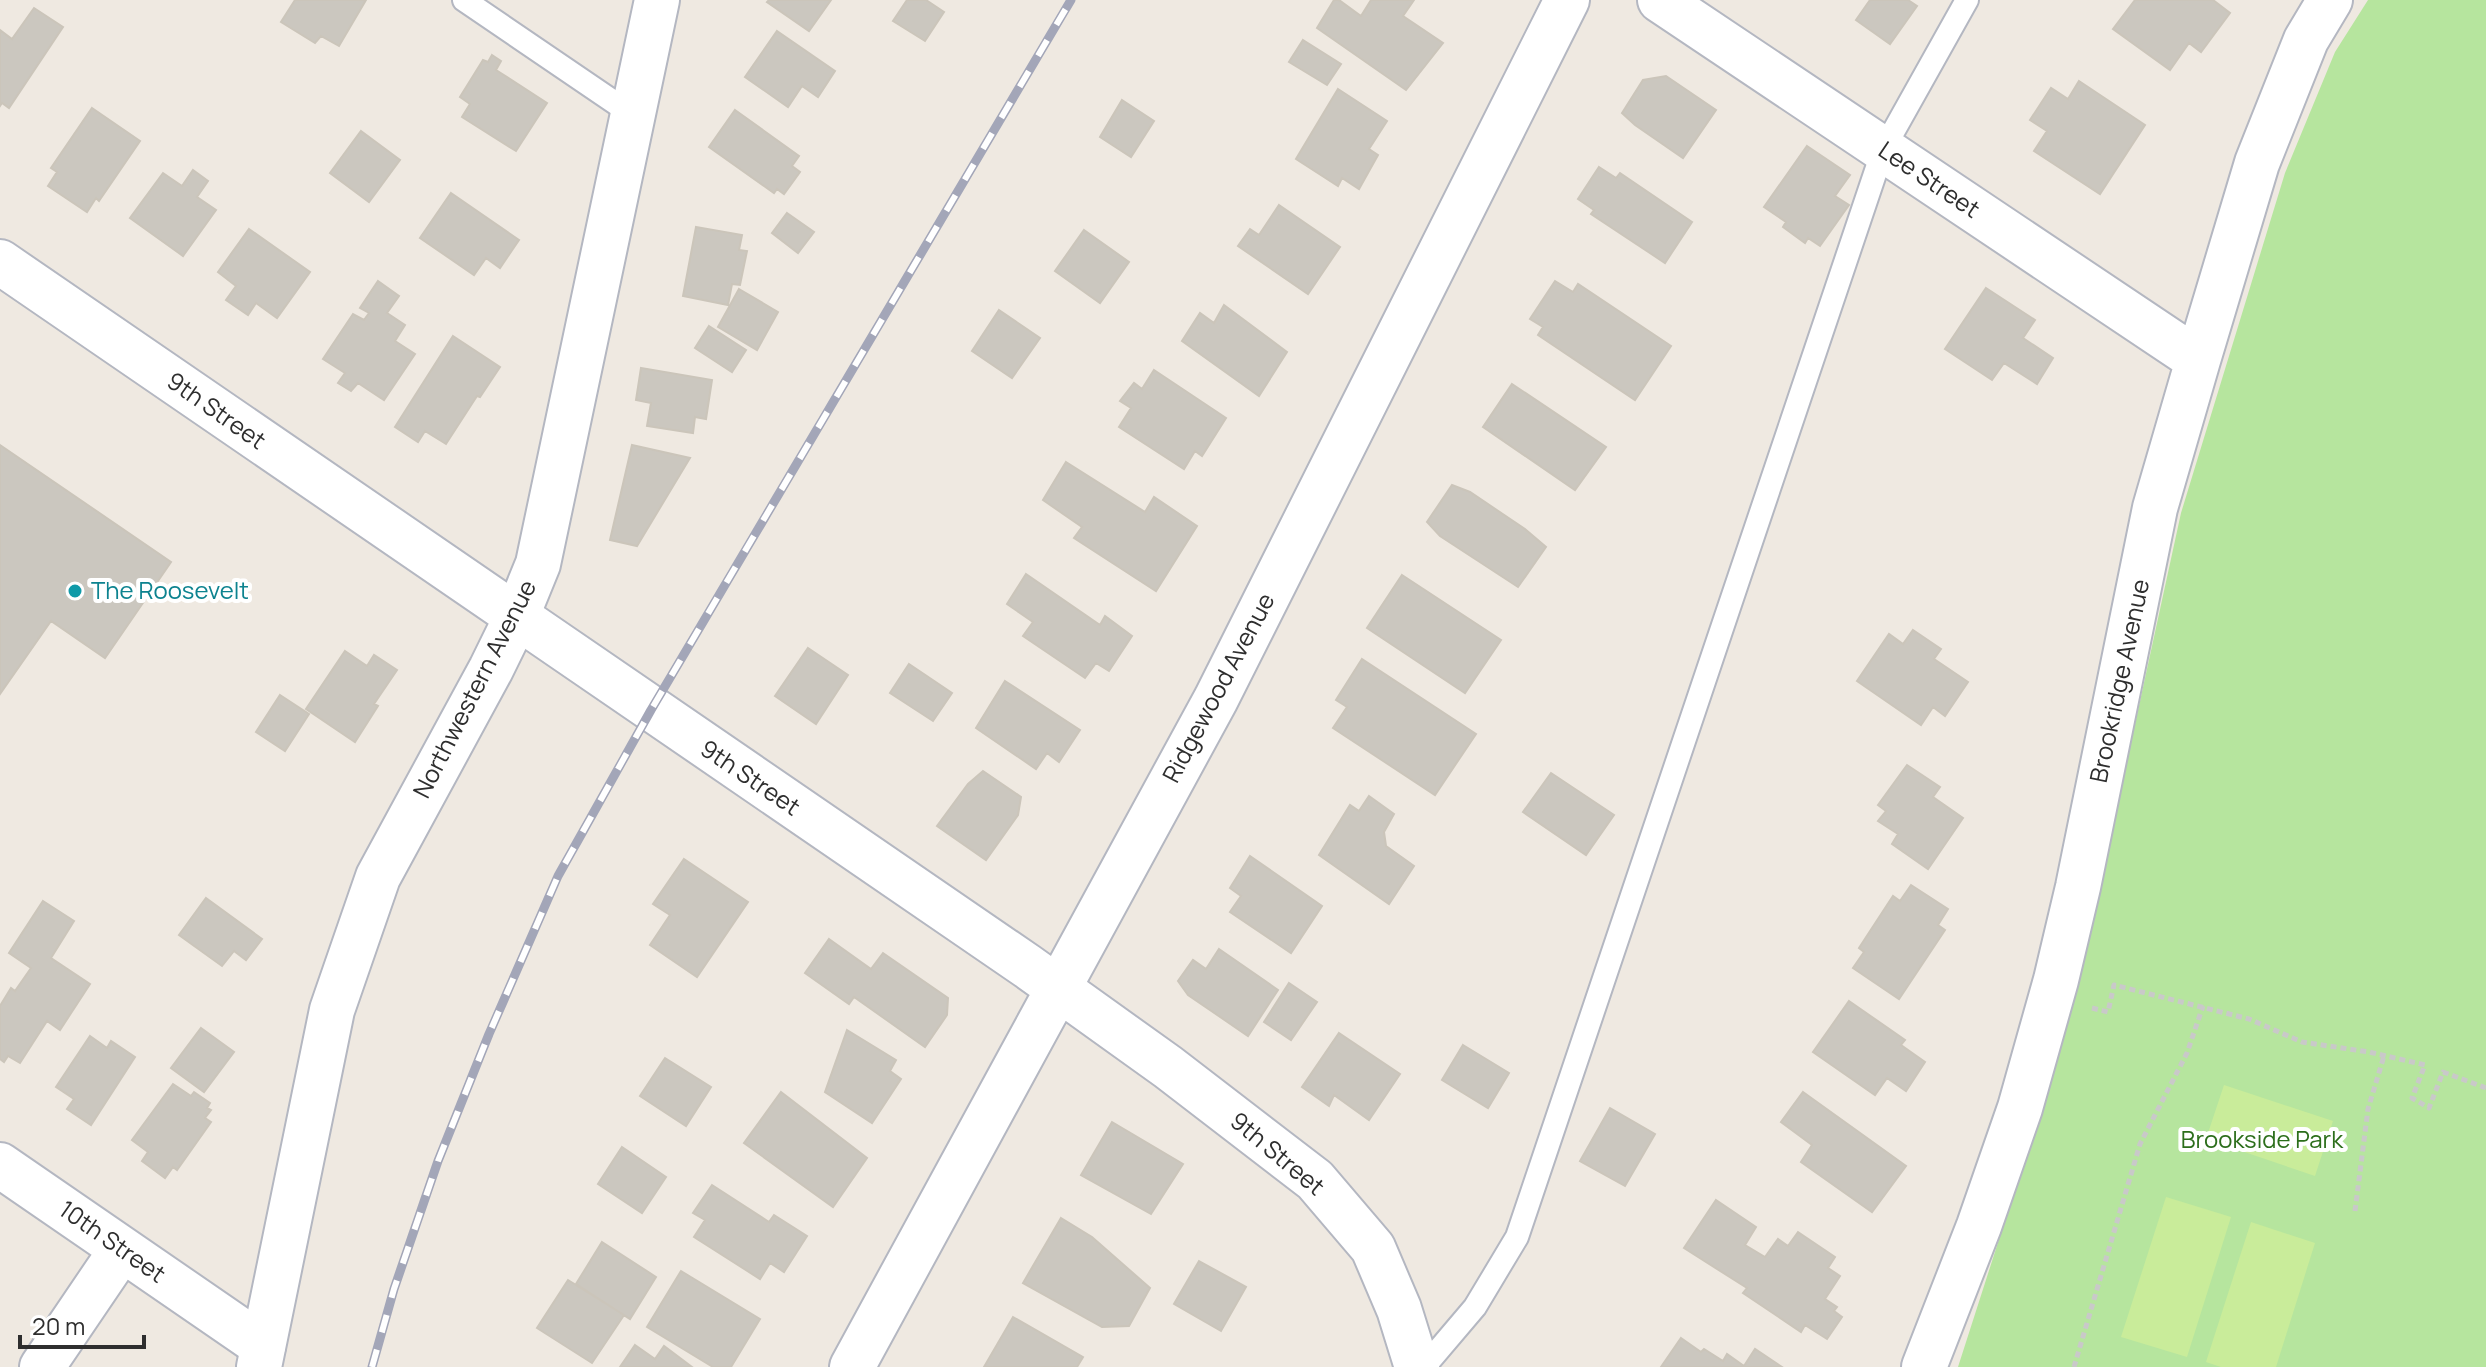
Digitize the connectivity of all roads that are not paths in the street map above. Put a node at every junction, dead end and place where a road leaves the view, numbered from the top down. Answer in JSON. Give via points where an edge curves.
{"nodes":[{"id":1,"x":464,"y":0,"type":"edge"},
{"id":2,"x":657,"y":0,"type":"edge"},
{"id":3,"x":1567,"y":0,"type":"edge"},
{"id":4,"x":1660,"y":0,"type":"edge"},
{"id":5,"x":1967,"y":0,"type":"edge"},
{"id":6,"x":2330,"y":0,"type":"edge"},
{"id":7,"x":633,"y":115,"type":"junction"},
{"id":8,"x":1883,"y":150,"type":"junction"},
{"id":9,"x":0,"y":262,"type":"edge"},
{"id":10,"x":2198,"y":360,"type":"junction"},
{"id":11,"x":516,"y":618,"type":"junction"},
{"id":12,"x":1057,"y":988,"type":"junction"},
{"id":13,"x":0,"y":1165,"type":"edge"},
{"id":14,"x":122,"y":1249,"type":"junction"},
{"id":15,"x":261,"y":1356,"type":"edge"},
{"id":16,"x":42,"y":1367,"type":"edge"},
{"id":17,"x":852,"y":1367,"type":"edge"},
{"id":18,"x":1417,"y":1367,"type":"edge"},
{"id":19,"x":1424,"y":1367,"type":"edge"},
{"id":20,"x":1924,"y":1367,"type":"edge"}],
"edges":[{"from":1,"to":7,"type":"lane"},
{"from":2,"to":7,"type":"street","name":"Northwestern Avenue"},
{"from":3,"to":12,"type":"street","name":"Ridgewood Avenue","via":[[1216,699]]},
{"from":4,"to":8,"type":"street","name":"Lee Street"},
{"from":5,"to":8,"type":"lane"},
{"from":6,"to":10,"type":"street","name":"Brookridge Avenue","via":[[2306,40],[2257,163]]},
{"from":7,"to":11,"type":"street","name":"Northwestern Avenue","via":[[538,564]]},
{"from":8,"to":10,"type":"street","name":"Lee Street"},
{"from":8,"to":19,"type":"lane","via":[[1517,1237],[1475,1307]]},
{"from":9,"to":11,"type":"street","name":"9th Street"},
{"from":10,"to":20,"type":"street","name":"Brookridge Avenue","via":[[2155,508],[2056,980],[2020,1108]]},
{"from":11,"to":12,"type":"street","name":"9th Street"},
{"from":11,"to":15,"type":"street","name":"Northwestern Avenue","via":[[378,877],[332,1010]]},
{"from":12,"to":17,"type":"street","name":"Ridgewood Avenue"},
{"from":12,"to":18,"type":"street","name":"9th Street","via":[[1315,1180],[1373,1248]]},
{"from":13,"to":14,"type":"street","name":"10th Street"},
{"from":14,"to":15,"type":"street","name":"10th Street"},
{"from":14,"to":16,"type":"street"}]}
